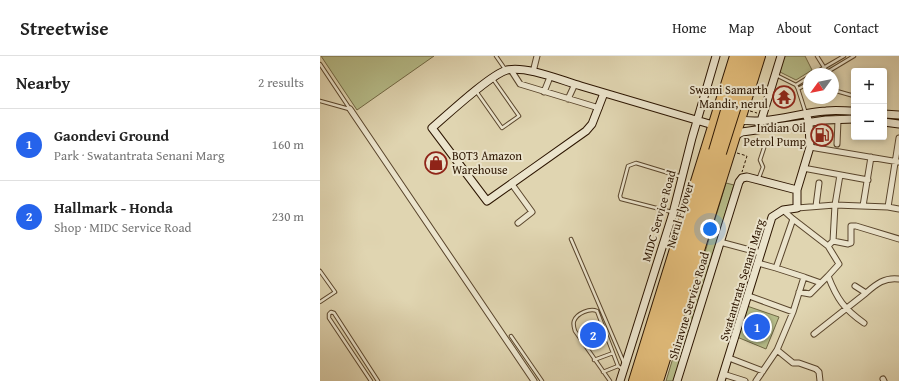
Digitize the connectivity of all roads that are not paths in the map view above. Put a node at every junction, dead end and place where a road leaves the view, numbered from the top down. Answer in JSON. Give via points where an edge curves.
{"nodes":[{"id":1,"x":496,"y":56,"type":"edge"},
{"id":2,"x":538,"y":56,"type":"edge"},
{"id":3,"x":716,"y":56,"type":"edge"},
{"id":4,"x":735,"y":56,"type":"edge"},
{"id":5,"x":743,"y":56,"type":"edge"},
{"id":6,"x":751,"y":56,"type":"edge"},
{"id":7,"x":760,"y":56,"type":"edge"},
{"id":8,"x":781,"y":56,"type":"edge"},
{"id":9,"x":817,"y":56,"type":"edge"},
{"id":10,"x":844,"y":56,"type":"edge"},
{"id":11,"x":854,"y":56,"type":"edge"},
{"id":12,"x":320,"y":64,"type":"edge"},
{"id":13,"x":824,"y":68,"type":"joint"},
{"id":14,"x":834,"y":68,"type":"edge"},
{"id":15,"x":508,"y":70,"type":"junction"},
{"id":16,"x":533,"y":72,"type":"junction"},
{"id":17,"x":775,"y":75,"type":"junction"},
{"id":18,"x":550,"y":77,"type":"junction"},
{"id":19,"x":492,"y":78,"type":"junction"},
{"id":20,"x":803,"y":80,"type":"edge"},
{"id":21,"x":575,"y":84,"type":"junction"},
{"id":22,"x":796,"y":84,"type":"junction"},
{"id":23,"x":803,"y":86,"type":"edge"},
{"id":24,"x":798,"y":89,"type":"junction"},
{"id":25,"x":476,"y":91,"type":"junction"},
{"id":26,"x":544,"y":92,"type":"junction"},
{"id":27,"x":839,"y":92,"type":"edge"},
{"id":28,"x":604,"y":93,"type":"junction"},
{"id":29,"x":851,"y":95,"type":"edge"},
{"id":30,"x":568,"y":99,"type":"junction"},
{"id":31,"x":320,"y":101,"type":"edge"},
{"id":32,"x":739,"y":107,"type":"junction"},
{"id":33,"x":599,"y":108,"type":"junction"},
{"id":34,"x":350,"y":109,"type":"junction"},
{"id":35,"x":851,"y":111,"type":"edge"},
{"id":36,"x":806,"y":114,"type":"junction"},
{"id":37,"x":887,"y":114,"type":"edge"},
{"id":38,"x":899,"y":115,"type":"edge"},
{"id":39,"x":761,"y":118,"type":"junction"},
{"id":40,"x":851,"y":119,"type":"edge"},
{"id":41,"x":838,"y":120,"type":"junction"},
{"id":42,"x":697,"y":121,"type":"junction"},
{"id":43,"x":809,"y":122,"type":"junction"},
{"id":44,"x":887,"y":122,"type":"edge"},
{"id":45,"x":899,"y":124,"type":"edge"},
{"id":46,"x":713,"y":125,"type":"junction"},
{"id":47,"x":734,"y":135,"type":"junction"},
{"id":48,"x":899,"y":138,"type":"edge"},
{"id":49,"x":837,"y":144,"type":"dead end"},
{"id":50,"x":765,"y":145,"type":"dead end"},
{"id":51,"x":810,"y":147,"type":"junction"},
{"id":52,"x":871,"y":157,"type":"junction"},
{"id":53,"x":897,"y":162,"type":"edge"},
{"id":54,"x":803,"y":168,"type":"junction"},
{"id":55,"x":672,"y":174,"type":"junction"},
{"id":56,"x":840,"y":175,"type":"junction"},
{"id":57,"x":682,"y":177,"type":"junction"},
{"id":58,"x":758,"y":180,"type":"junction"},
{"id":59,"x":868,"y":180,"type":"junction"},
{"id":60,"x":511,"y":183,"type":"junction"},
{"id":61,"x":818,"y":183,"type":"dead end"},
{"id":62,"x":798,"y":190,"type":"junction"},
{"id":63,"x":835,"y":205,"type":"junction"},
{"id":64,"x":816,"y":206,"type":"junction"},
{"id":65,"x":863,"y":206,"type":"junction"},
{"id":66,"x":888,"y":207,"type":"junction"},
{"id":67,"x":797,"y":208,"type":"junction"},
{"id":68,"x":899,"y":208,"type":"edge"},
{"id":69,"x":663,"y":210,"type":"junction"},
{"id":70,"x":783,"y":210,"type":"junction"},
{"id":71,"x":673,"y":213,"type":"junction"},
{"id":72,"x":793,"y":219,"type":"junction"},
{"id":73,"x":518,"y":224,"type":"dead end"},
{"id":74,"x":572,"y":239,"type":"dead end"},
{"id":75,"x":899,"y":239,"type":"edge"},
{"id":76,"x":833,"y":241,"type":"junction"},
{"id":77,"x":720,"y":242,"type":"junction"},
{"id":78,"x":828,"y":246,"type":"junction"},
{"id":79,"x":761,"y":253,"type":"junction"},
{"id":80,"x":758,"y":263,"type":"junction"},
{"id":81,"x":776,"y":268,"type":"junction"},
{"id":82,"x":320,"y":271,"type":"edge"},
{"id":83,"x":828,"y":276,"type":"junction"},
{"id":84,"x":804,"y":277,"type":"junction"},
{"id":85,"x":899,"y":279,"type":"edge"},
{"id":86,"x":821,"y":283,"type":"junction"},
{"id":87,"x":855,"y":286,"type":"dead end"},
{"id":88,"x":799,"y":292,"type":"junction"},
{"id":89,"x":866,"y":293,"type":"junction"},
{"id":90,"x":749,"y":296,"type":"junction"},
{"id":91,"x":320,"y":302,"type":"edge"},
{"id":92,"x":846,"y":308,"type":"junction"},
{"id":93,"x":793,"y":312,"type":"junction"},
{"id":94,"x":864,"y":323,"type":"dead end"},
{"id":95,"x":342,"y":326,"type":"junction"},
{"id":96,"x":337,"y":330,"type":"junction"},
{"id":97,"x":814,"y":334,"type":"dead end"},
{"id":98,"x":511,"y":336,"type":"dead end"},
{"id":99,"x":777,"y":350,"type":"junction"},
{"id":100,"x":613,"y":353,"type":"junction"},
{"id":101,"x":729,"y":358,"type":"junction"},
{"id":102,"x":594,"y":360,"type":"junction"},
{"id":103,"x":622,"y":367,"type":"junction"},
{"id":104,"x":763,"y":371,"type":"junction"},
{"id":105,"x":603,"y":372,"type":"junction"},
{"id":106,"x":722,"y":377,"type":"edge"},
{"id":107,"x":371,"y":381,"type":"edge"},
{"id":108,"x":377,"y":381,"type":"edge"},
{"id":109,"x":534,"y":381,"type":"edge"},
{"id":110,"x":542,"y":381,"type":"edge"},
{"id":111,"x":610,"y":381,"type":"edge"},
{"id":112,"x":620,"y":381,"type":"edge"},
{"id":113,"x":634,"y":381,"type":"edge"},
{"id":114,"x":642,"y":381,"type":"edge"},
{"id":115,"x":650,"y":381,"type":"edge"},
{"id":116,"x":658,"y":381,"type":"edge"},
{"id":117,"x":677,"y":381,"type":"edge"},
{"id":118,"x":745,"y":381,"type":"edge"},
{"id":119,"x":756,"y":381,"type":"edge"},
{"id":120,"x":820,"y":381,"type":"edge"}],
"edges":[{"from":1,"to":15,"type":"lane"},
{"from":2,"to":16,"type":"street"},
{"from":3,"to":42,"type":"street","name":"MIDC Service Road"},
{"from":4,"to":46,"type":"highway"},
{"from":5,"to":32,"type":"highway","name":"Nerul Flyover"},
{"from":6,"to":32,"type":"highway","name":"Nerul Flyover"},
{"from":7,"to":32,"type":"highway"},
{"from":8,"to":17,"type":"street"},
{"from":9,"to":13,"type":"lane"},
{"from":10,"to":13,"type":"lane"},
{"from":11,"to":14,"type":"lane"},
{"from":12,"to":34,"type":"lane"},
{"from":15,"to":16,"type":"street"},
{"from":15,"to":19,"type":"street"},
{"from":15,"to":26,"type":"street","via":[[520,84]]},
{"from":16,"to":18,"type":"street"},
{"from":17,"to":22,"type":"lane"},
{"from":17,"to":39,"type":"street"},
{"from":18,"to":21,"type":"street"},
{"from":18,"to":26,"type":"street"},
{"from":19,"to":25,"type":"street"},
{"from":19,"to":25,"type":"lane","via":[[519,116],[502,128]]},
{"from":20,"to":22,"type":"lane"},
{"from":21,"to":28,"type":"street"},
{"from":21,"to":30,"type":"street"},
{"from":22,"to":24,"type":"lane"},
{"from":23,"to":24,"type":"lane"},
{"from":24,"to":36,"type":"lane"},
{"from":25,"to":60,"type":"street","via":[[432,128],[487,201]]},
{"from":26,"to":30,"type":"street"},
{"from":27,"to":29,"type":"lane"},
{"from":28,"to":33,"type":"street"},
{"from":28,"to":42,"type":"street"},
{"from":30,"to":33,"type":"street"},
{"from":31,"to":34,"type":"lane"},
{"from":32,"to":47,"type":"highway","name":"Nerul Flyover","bridge":true},
{"from":32,"to":47,"type":"highway"},
{"from":33,"to":60,"type":"street","via":[[592,124],[579,137]]},
{"from":34,"to":109,"type":"street"},
{"from":35,"to":36,"type":"street"},
{"from":36,"to":39,"type":"street"},
{"from":36,"to":43,"type":"street"},
{"from":37,"to":38,"type":"street"},
{"from":39,"to":47,"type":"street"},
{"from":40,"to":41,"type":"street"},
{"from":41,"to":43,"type":"street"},
{"from":41,"to":49,"type":"street"},
{"from":42,"to":46,"type":"street"},
{"from":42,"to":57,"type":"street","name":"MIDC Service Road"},
{"from":43,"to":47,"type":"street"},
{"from":43,"to":51,"type":"street"},
{"from":44,"to":45,"type":"street"},
{"from":46,"to":47,"type":"street","via":[[717,136],[722,138]]},
{"from":46,"to":47,"type":"street","via":[[722,117]]},
{"from":46,"to":113,"type":"highway"},
{"from":47,"to":114,"type":"highway","name":"Nerul Flyover"},
{"from":47,"to":115,"type":"highway","name":"Nerul Flyover"},
{"from":47,"to":116,"type":"highway"},
{"from":48,"to":53,"type":"street"},
{"from":50,"to":58,"type":"lane"},
{"from":51,"to":52,"type":"street"},
{"from":51,"to":54,"type":"street"},
{"from":52,"to":53,"type":"street"},
{"from":52,"to":59,"type":"street"},
{"from":53,"to":66,"type":"street"},
{"from":54,"to":56,"type":"street"},
{"from":54,"to":62,"type":"street"},
{"from":55,"to":57,"type":"lane"},
{"from":55,"to":69,"type":"lane"},
{"from":55,"to":69,"type":"lane","via":[[636,163],[628,166],[620,196],[621,199]]},
{"from":56,"to":59,"type":"street"},
{"from":56,"to":63,"type":"street"},
{"from":57,"to":71,"type":"street","name":"MIDC Service Road"},
{"from":58,"to":62,"type":"street"},
{"from":58,"to":77,"type":"street","name":"Shiravne Service Road","via":[[747,177],[739,182]]},
{"from":59,"to":65,"type":"street"},
{"from":60,"to":73,"type":"street","via":[[532,212]]},
{"from":61,"to":64,"type":"street"},
{"from":62,"to":67,"type":"street"},
{"from":63,"to":64,"type":"street"},
{"from":63,"to":65,"type":"street"},
{"from":63,"to":76,"type":"street"},
{"from":64,"to":67,"type":"street"},
{"from":65,"to":66,"type":"street"},
{"from":66,"to":68,"type":"street"},
{"from":67,"to":70,"type":"street"},
{"from":69,"to":71,"type":"lane"},
{"from":70,"to":72,"type":"street"},
{"from":70,"to":79,"type":"street","name":"Swatantrata Senani Marg","via":[[772,217]]},
{"from":71,"to":103,"type":"street","name":"MIDC Service Road"},
{"from":72,"to":78,"type":"street"},
{"from":72,"to":81,"type":"street"},
{"from":74,"to":103,"type":"lane"},
{"from":75,"to":76,"type":"street","via":[[851,226],[851,243]]},
{"from":76,"to":78,"type":"street"},
{"from":77,"to":79,"type":"street"},
{"from":77,"to":117,"type":"street","name":"Shiravne Service Road"},
{"from":78,"to":83,"type":"street","via":[[839,264]]},
{"from":79,"to":80,"type":"street","name":"Swatantrata Senani Marg"},
{"from":80,"to":81,"type":"street"},
{"from":80,"to":90,"type":"street","name":"Swatantrata Senani Marg"},
{"from":81,"to":84,"type":"street"},
{"from":82,"to":91,"type":"lane","via":[[334,292]]},
{"from":83,"to":86,"type":"street"},
{"from":83,"to":92,"type":"street","via":[[840,303]]},
{"from":84,"to":86,"type":"street"},
{"from":84,"to":88,"type":"street"},
{"from":85,"to":89,"type":"street","via":[[891,278],[878,283]]},
{"from":86,"to":88,"type":"street","via":[[810,294]]},
{"from":87,"to":89,"type":"street"},
{"from":88,"to":93,"type":"street"},
{"from":89,"to":92,"type":"street"},
{"from":90,"to":93,"type":"street"},
{"from":90,"to":101,"type":"street","name":"Swatantrata Senani Marg"},
{"from":92,"to":94,"type":"street"},
{"from":92,"to":97,"type":"street"},
{"from":93,"to":99,"type":"street"},
{"from":95,"to":96,"type":"lane"},
{"from":95,"to":96,"type":"lane","via":[[331,312],[329,318]]},
{"from":95,"to":108,"type":"lane"},
{"from":96,"to":107,"type":"lane"},
{"from":98,"to":110,"type":"lane"},
{"from":99,"to":104,"type":"street"},
{"from":99,"to":120,"type":"street","via":[[792,363],[816,369]]},
{"from":100,"to":102,"type":"lane"},
{"from":100,"to":102,"type":"lane","via":[[597,311],[588,310],[576,317],[573,324]]},
{"from":100,"to":103,"type":"lane"},
{"from":101,"to":104,"type":"street"},
{"from":101,"to":106,"type":"street","name":"Swatantrata Senani Marg"},
{"from":102,"to":105,"type":"lane"},
{"from":103,"to":105,"type":"lane"},
{"from":103,"to":112,"type":"street","name":"MIDC Service Road"},
{"from":104,"to":119,"type":"street"},
{"from":105,"to":111,"type":"lane"},
{"from":106,"to":118,"type":"street"}]}
